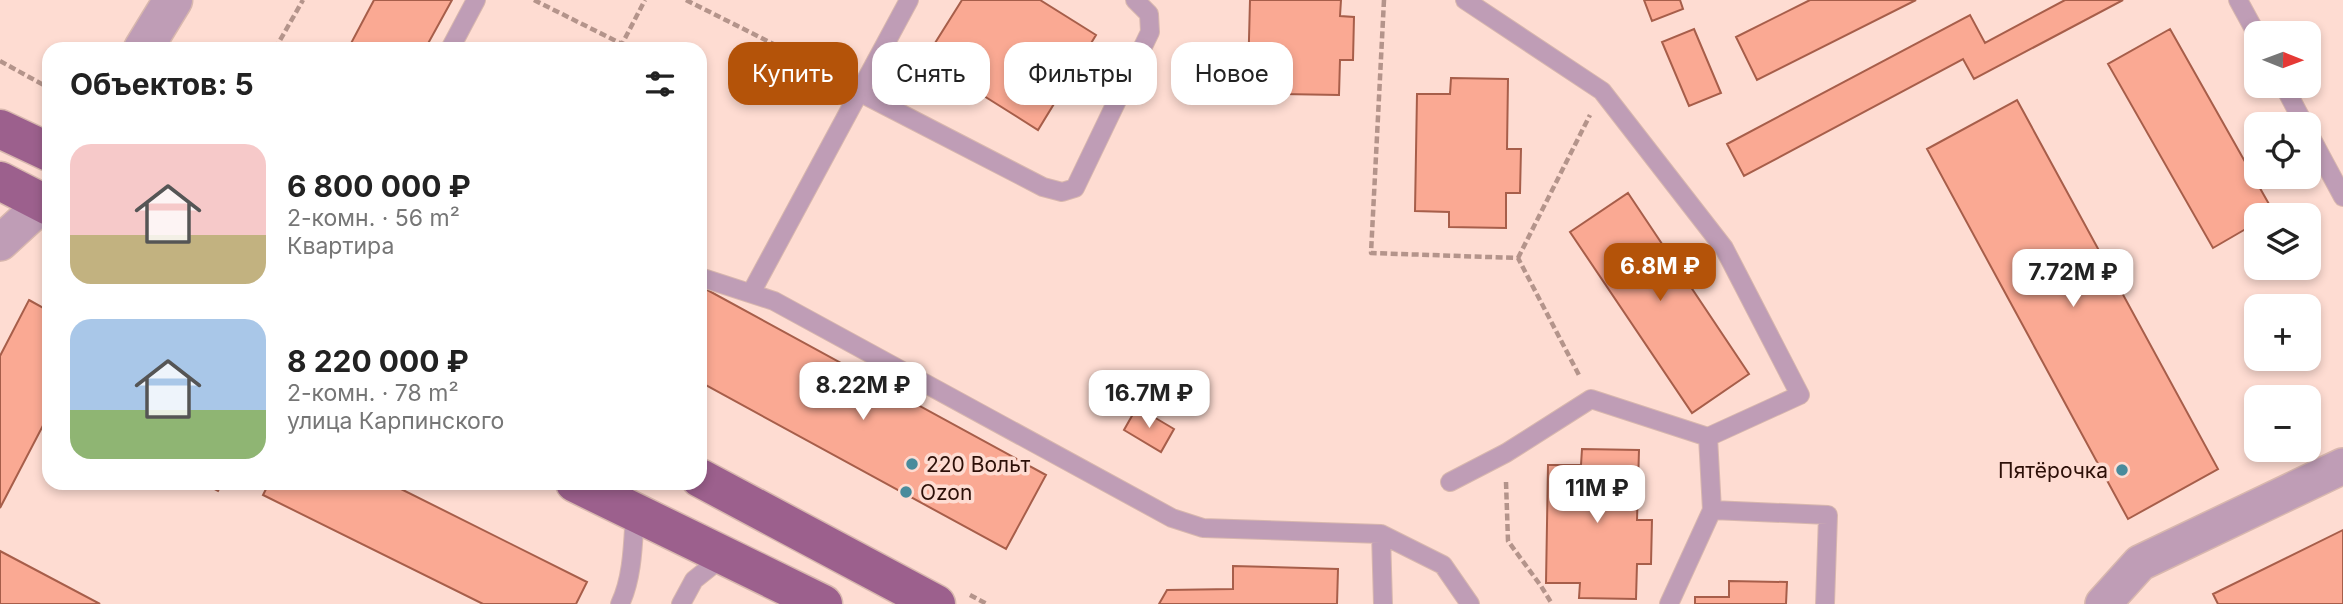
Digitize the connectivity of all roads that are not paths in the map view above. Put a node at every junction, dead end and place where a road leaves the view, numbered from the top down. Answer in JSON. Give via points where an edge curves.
{"nodes":[{"id":1,"x":173,"y":0,"type":"edge"},
{"id":2,"x":477,"y":0,"type":"edge"},
{"id":3,"x":909,"y":0,"type":"edge"},
{"id":4,"x":1135,"y":0,"type":"edge"},
{"id":5,"x":1465,"y":0,"type":"edge"},
{"id":6,"x":2238,"y":0,"type":"edge"},
{"id":7,"x":2249,"y":21,"type":"edge"},
{"id":8,"x":147,"y":42,"type":"edge"},
{"id":9,"x":454,"y":42,"type":"edge"},
{"id":10,"x":859,"y":92,"type":"junction"},
{"id":11,"x":0,"y":129,"type":"edge"},
{"id":12,"x":42,"y":149,"type":"edge"},
{"id":13,"x":2321,"y":156,"type":"edge"},
{"id":14,"x":0,"y":181,"type":"edge"},
{"id":15,"x":2343,"y":197,"type":"edge"},
{"id":16,"x":42,"y":199,"type":"edge"},
{"id":17,"x":42,"y":207,"type":"edge"},
{"id":18,"x":0,"y":243,"type":"edge"},
{"id":19,"x":707,"y":279,"type":"edge"},
{"id":20,"x":751,"y":293,"type":"junction"},
{"id":21,"x":1708,"y":437,"type":"junction"},
{"id":22,"x":2343,"y":466,"type":"edge"},
{"id":23,"x":707,"y":482,"type":"edge"},
{"id":24,"x":1450,"y":482,"type":"dead end"},
{"id":25,"x":589,"y":490,"type":"edge"},
{"id":26,"x":1713,"y":510,"type":"junction"},
{"id":27,"x":635,"y":512,"type":"junction"},
{"id":28,"x":1381,"y":534,"type":"junction"},
{"id":29,"x":724,"y":556,"type":"junction"},
{"id":30,"x":620,"y":604,"type":"edge"},
{"id":31,"x":681,"y":604,"type":"edge"},
{"id":32,"x":823,"y":604,"type":"edge"},
{"id":33,"x":936,"y":604,"type":"edge"},
{"id":34,"x":1383,"y":604,"type":"edge"},
{"id":35,"x":1470,"y":604,"type":"edge"},
{"id":36,"x":1669,"y":604,"type":"edge"},
{"id":37,"x":1825,"y":604,"type":"edge"},
{"id":38,"x":2103,"y":604,"type":"edge"}],
"edges":[{"from":1,"to":8,"type":"street"},
{"from":2,"to":9,"type":"lane"},
{"from":3,"to":10,"type":"lane"},
{"from":4,"to":10,"type":"lane","via":[[1149,15],[1150,32],[1074,188],[1062,192],[1043,187]]},
{"from":5,"to":21,"type":"lane","via":[[1602,91],[1724,248],[1800,395]]},
{"from":6,"to":7,"type":"lane"},
{"from":10,"to":20,"type":"lane"},
{"from":11,"to":12,"type":"main road"},
{"from":13,"to":15,"type":"lane"},
{"from":14,"to":16,"type":"main road"},
{"from":17,"to":18,"type":"street"},
{"from":19,"to":20,"type":"lane"},
{"from":20,"to":28,"type":"lane","via":[[774,301],[1172,518],[1203,528]]},
{"from":21,"to":24,"type":"lane","via":[[1591,399]]},
{"from":21,"to":26,"type":"lane"},
{"from":22,"to":38,"type":"street","via":[[2140,563]]},
{"from":23,"to":33,"type":"main road"},
{"from":25,"to":27,"type":"main road"},
{"from":26,"to":36,"type":"lane"},
{"from":26,"to":37,"type":"lane","via":[[1828,515]]},
{"from":27,"to":29,"type":"main road"},
{"from":27,"to":30,"type":"lane","via":[[631,559]]},
{"from":28,"to":34,"type":"lane"},
{"from":28,"to":35,"type":"lane","via":[[1443,565]]},
{"from":29,"to":31,"type":"lane","via":[[694,580]]},
{"from":29,"to":32,"type":"main road"}]}
